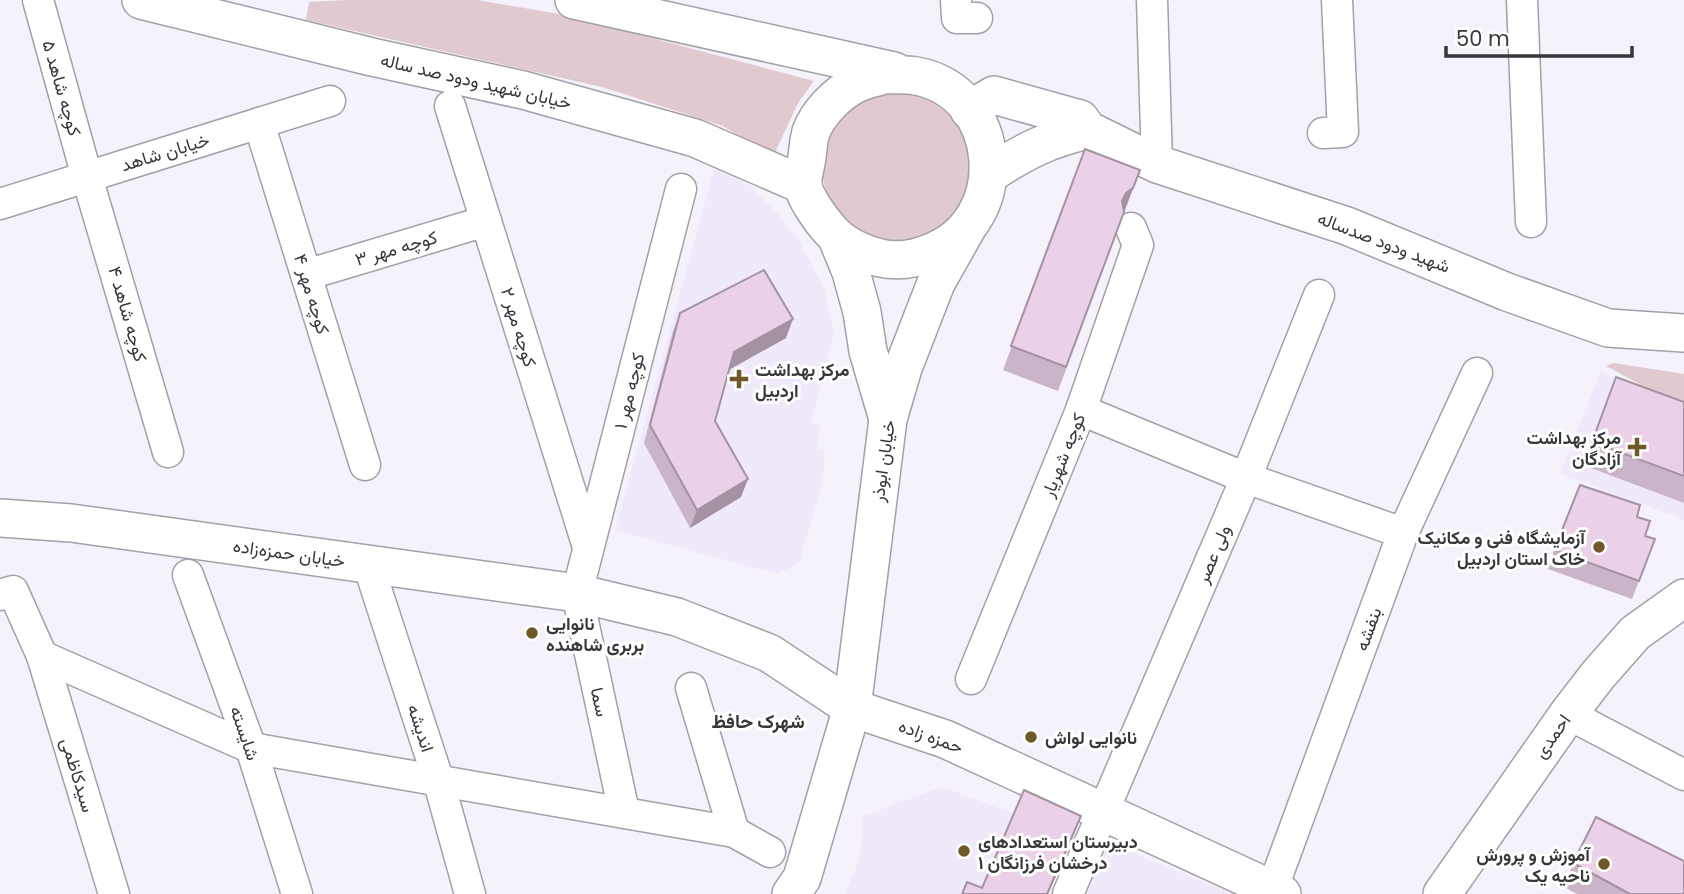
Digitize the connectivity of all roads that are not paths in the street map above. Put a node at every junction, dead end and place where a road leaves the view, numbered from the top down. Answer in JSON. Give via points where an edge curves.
{"nodes":[{"id":1,"x":38,"y":0,"type":"edge"},
{"id":2,"x":141,"y":0,"type":"edge"},
{"id":3,"x":574,"y":0,"type":"edge"},
{"id":4,"x":1152,"y":0,"type":"edge"},
{"id":5,"x":1336,"y":0,"type":"edge"},
{"id":6,"x":1522,"y":0,"type":"edge"},
{"id":7,"x":916,"y":76,"type":"junction"},
{"id":8,"x":330,"y":100,"type":"dead end"},
{"id":9,"x":450,"y":106,"type":"dead end"},
{"id":10,"x":969,"y":110,"type":"junction"},
{"id":11,"x":259,"y":123,"type":"junction"},
{"id":12,"x":1088,"y":130,"type":"junction"},
{"id":13,"x":1323,"y":133,"type":"dead end"},
{"id":14,"x":1157,"y":164,"type":"junction"},
{"id":15,"x":990,"y":174,"type":"junction"},
{"id":16,"x":87,"y":177,"type":"junction"},
{"id":17,"x":803,"y":186,"type":"junction"},
{"id":18,"x":681,"y":189,"type":"dead end"},
{"id":19,"x":0,"y":204,"type":"edge"},
{"id":20,"x":486,"y":221,"type":"junction"},
{"id":21,"x":1531,"y":222,"type":"dead end"},
{"id":22,"x":967,"y":228,"type":"junction"},
{"id":23,"x":1131,"y":228,"type":"dead end"},
{"id":24,"x":837,"y":238,"type":"junction"},
{"id":25,"x":306,"y":275,"type":"junction"},
{"id":26,"x":1318,"y":295,"type":"dead end"},
{"id":27,"x":1684,"y":333,"type":"edge"},
{"id":28,"x":1477,"y":373,"type":"dead end"},
{"id":29,"x":1081,"y":410,"type":"junction"},
{"id":30,"x":888,"y":419,"type":"junction"},
{"id":31,"x":168,"y":452,"type":"dead end"},
{"id":32,"x":365,"y":466,"type":"dead end"},
{"id":33,"x":1246,"y":478,"type":"junction"},
{"id":34,"x":0,"y":518,"type":"edge"},
{"id":35,"x":1403,"y":533,"type":"junction"},
{"id":36,"x":588,"y":548,"type":"junction"},
{"id":37,"x":368,"y":564,"type":"junction"},
{"id":38,"x":188,"y":575,"type":"dead end"},
{"id":39,"x":577,"y":593,"type":"junction"},
{"id":40,"x":0,"y":595,"type":"edge"},
{"id":41,"x":1684,"y":598,"type":"edge"},
{"id":42,"x":42,"y":656,"type":"junction"},
{"id":43,"x":971,"y":679,"type":"dead end"},
{"id":44,"x":691,"y":688,"type":"dead end"},
{"id":45,"x":852,"y":708,"type":"junction"},
{"id":46,"x":1568,"y":714,"type":"junction"},
{"id":47,"x":251,"y":748,"type":"junction"},
{"id":48,"x":1684,"y":775,"type":"edge"},
{"id":49,"x":438,"y":779,"type":"junction"},
{"id":50,"x":1104,"y":810,"type":"junction"},
{"id":51,"x":624,"y":812,"type":"junction"},
{"id":52,"x":734,"y":832,"type":"junction"},
{"id":53,"x":770,"y":852,"type":"dead end"},
{"id":54,"x":1277,"y":892,"type":"edge"},
{"id":55,"x":114,"y":894,"type":"edge"},
{"id":56,"x":297,"y":894,"type":"edge"},
{"id":57,"x":470,"y":894,"type":"edge"},
{"id":58,"x":791,"y":894,"type":"edge"},
{"id":59,"x":1068,"y":894,"type":"edge"},
{"id":60,"x":1442,"y":894,"type":"edge"}],
"edges":[{"from":1,"to":16,"type":"street","name":"کوچه شاهد ۵"},
{"from":2,"to":17,"type":"street","name":"خیابان شهید ودود صد ساله","via":[[536,94],[695,138]]},
{"from":3,"to":7,"type":"street"},
{"from":4,"to":14,"type":"street"},
{"from":5,"to":13,"type":"street","via":[[1343,132]]},
{"from":6,"to":21,"type":"street"},
{"from":7,"to":10,"type":"street","via":[[951,92]]},
{"from":7,"to":17,"type":"street","via":[[884,75],[854,85],[829,104],[811,131]]},
{"from":8,"to":11,"type":"street","name":"خیابان شاهد"},
{"from":9,"to":20,"type":"street","name":"کوچه مهر ۲"},
{"from":10,"to":12,"type":"street","name":"شهید ودود صدساله","via":[[994,95],[1080,120]]},
{"from":10,"to":15,"type":"street","via":[[987,145]]},
{"from":11,"to":16,"type":"street","name":"خیابان شاهد"},
{"from":11,"to":25,"type":"street","name":"کوچه مهر ۴"},
{"from":12,"to":14,"type":"street","name":"شهید ودود صدساله"},
{"from":12,"to":15,"type":"street","via":[[1035,146]]},
{"from":14,"to":27,"type":"street","name":"شهید ودود صدساله","via":[[1347,226],[1608,328]]},
{"from":15,"to":22,"type":"street","via":[[982,203]]},
{"from":16,"to":19,"type":"street","name":"خیابان شاهد"},
{"from":16,"to":31,"type":"street","name":"کوچه شاهد ۴"},
{"from":17,"to":24,"type":"street"},
{"from":18,"to":36,"type":"street","name":"کوچه مهر ۱"},
{"from":20,"to":25,"type":"street","name":"کوچه مهر ۳"},
{"from":20,"to":36,"type":"street","name":"کوچه مهر ۲"},
{"from":22,"to":24,"type":"street","via":[[944,247],[917,258],[889,260],[862,253]]},
{"from":22,"to":30,"type":"street","name":"خیابان ابوذر","via":[[936,283]]},
{"from":23,"to":29,"type":"street","name":"کوچه شهریار","via":[[1139,245]]},
{"from":24,"to":30,"type":"street","via":[[851,272],[867,351]]},
{"from":25,"to":32,"type":"street","name":"کوچه مهر ۴"},
{"from":26,"to":33,"type":"street","name":"ولی عصر"},
{"from":28,"to":35,"type":"street","name":"بنفشه"},
{"from":29,"to":33,"type":"street"},
{"from":29,"to":43,"type":"street","name":"کوچه شهریار"},
{"from":30,"to":45,"type":"street","name":"خیابان ابوذر"},
{"from":33,"to":35,"type":"street"},
{"from":33,"to":50,"type":"street","name":"ولی عصر"},
{"from":34,"to":37,"type":"street","name":"خیابان حمزه‌زاده","via":[[71,523]]},
{"from":35,"to":54,"type":"street","name":"بنفشه"},
{"from":36,"to":39,"type":"street","name":"کوچه مهر ۱"},
{"from":37,"to":39,"type":"street","name":"خیابان حمزه‌زاده"},
{"from":37,"to":49,"type":"street","name":"اندیشه"},
{"from":38,"to":47,"type":"street","name":"شایسته"},
{"from":39,"to":45,"type":"street","name":"حمزه زاده","via":[[677,617],[769,653]]},
{"from":39,"to":51,"type":"street","name":"سما"},
{"from":40,"to":42,"type":"street","name":"سیدکاظمی","via":[[13,591]]},
{"from":41,"to":46,"type":"street","name":"احمدی","via":[[1636,633]]},
{"from":42,"to":47,"type":"street"},
{"from":42,"to":55,"type":"street","name":"سیدکاظمی"},
{"from":44,"to":52,"type":"street"},
{"from":45,"to":50,"type":"street","name":"حمزه زاده","via":[[945,739]]},
{"from":45,"to":58,"type":"street","name":"خیابان ابوذر","via":[[802,878]]},
{"from":46,"to":48,"type":"street"},
{"from":46,"to":60,"type":"street","name":"احمدی"},
{"from":47,"to":49,"type":"street"},
{"from":47,"to":56,"type":"street","name":"شایسته"},
{"from":49,"to":51,"type":"street"},
{"from":49,"to":57,"type":"street","name":"اندیشه"},
{"from":50,"to":54,"type":"street","name":"حمزه زاده"},
{"from":50,"to":59,"type":"street","name":"ولی عصر"},
{"from":51,"to":52,"type":"street"},
{"from":52,"to":53,"type":"street"}]}
